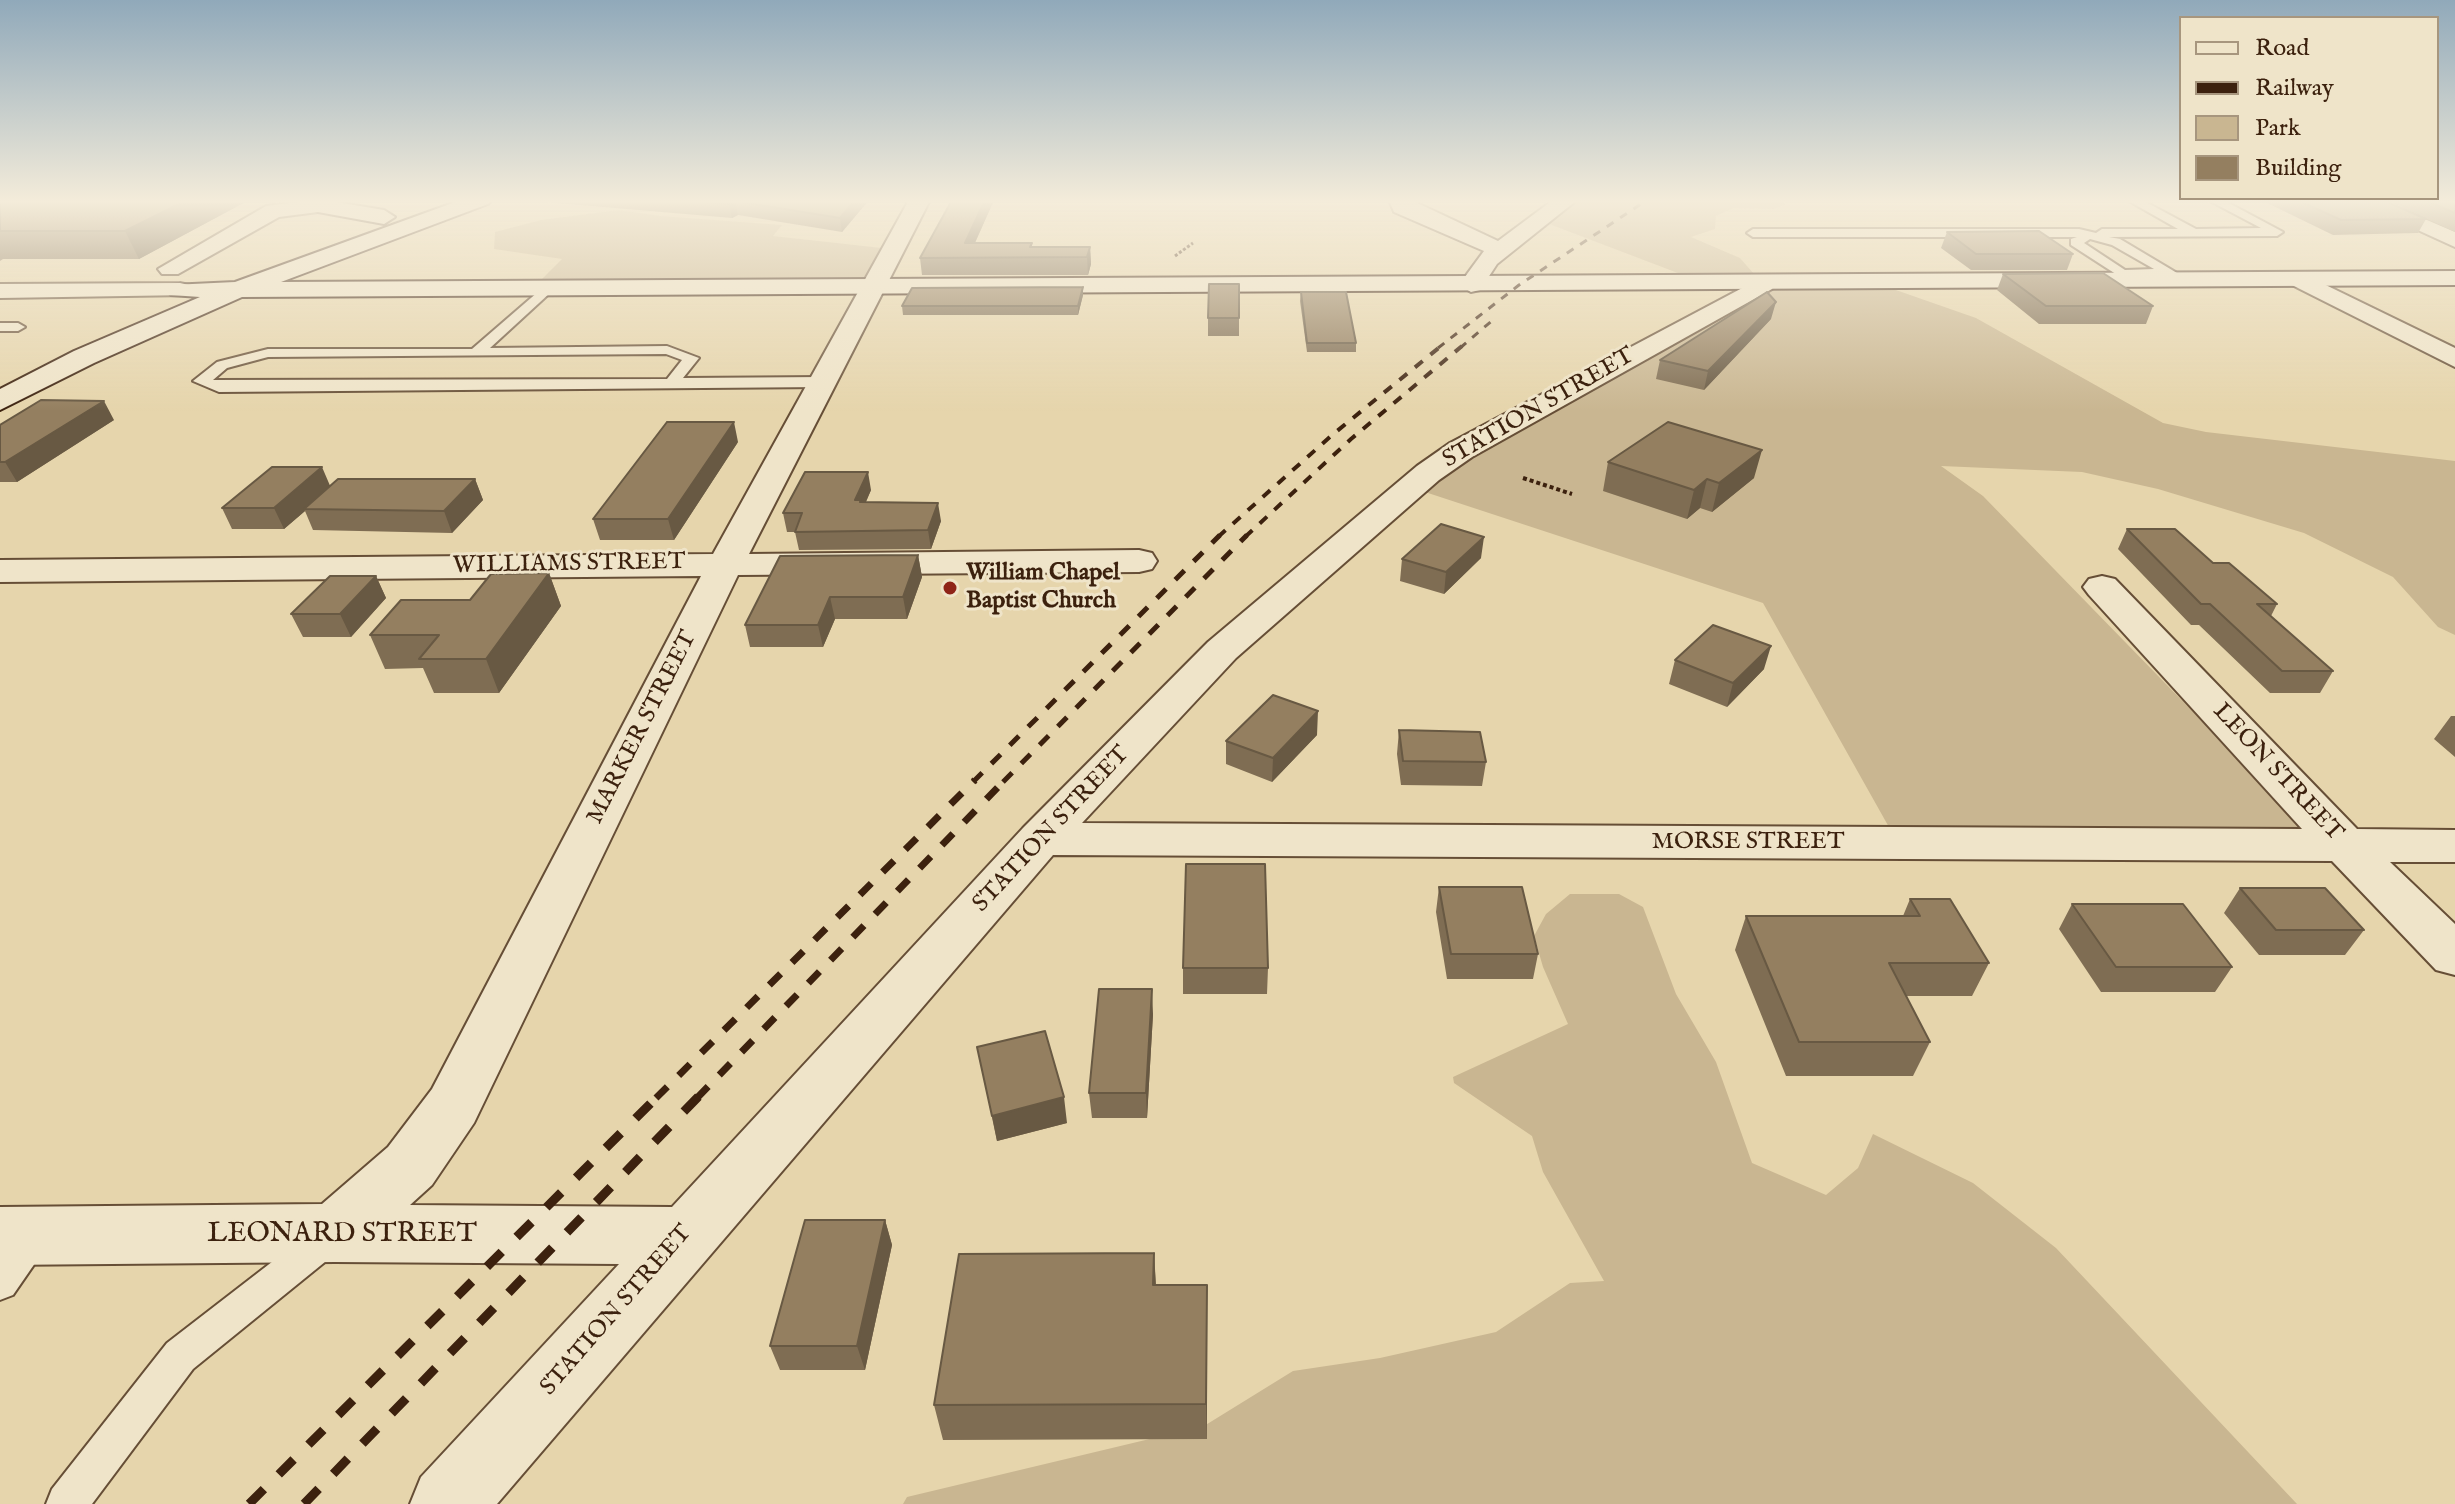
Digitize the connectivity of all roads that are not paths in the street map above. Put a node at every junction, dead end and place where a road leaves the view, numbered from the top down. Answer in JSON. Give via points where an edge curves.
{"nodes":[{"id":1,"x":189,"y":270,"type":"edge"},
{"id":2,"x":208,"y":270,"type":"edge"},
{"id":3,"x":291,"y":270,"type":"edge"},
{"id":4,"x":880,"y":270,"type":"edge"},
{"id":5,"x":1481,"y":270,"type":"edge"},
{"id":6,"x":2116,"y":270,"type":"edge"},
{"id":7,"x":2165,"y":270,"type":"edge"},
{"id":8,"x":2155,"y":278,"type":"junction"},
{"id":9,"x":2455,"y":278,"type":"edge"},
{"id":10,"x":2299,"y":279,"type":"junction"},
{"id":11,"x":175,"y":280,"type":"junction"},
{"id":12,"x":1763,"y":284,"type":"junction"},
{"id":13,"x":1471,"y":285,"type":"junction"},
{"id":14,"x":870,"y":288,"type":"junction"},
{"id":15,"x":240,"y":289,"type":"junction"},
{"id":16,"x":546,"y":289,"type":"junction"},
{"id":17,"x":0,"y":291,"type":"edge"},
{"id":18,"x":0,"y":327,"type":"edge"},
{"id":19,"x":18,"y":327,"type":"dead end"},
{"id":20,"x":476,"y":353,"type":"junction"},
{"id":21,"x":27,"y":358,"type":"dead end"},
{"id":22,"x":2455,"y":359,"type":"edge"},
{"id":23,"x":824,"y":382,"type":"junction"},
{"id":24,"x":672,"y":383,"type":"junction"},
{"id":25,"x":0,"y":401,"type":"edge"},
{"id":26,"x":1139,"y":561,"type":"dead end"},
{"id":27,"x":726,"y":563,"type":"junction"},
{"id":28,"x":0,"y":571,"type":"edge"},
{"id":29,"x":2102,"y":587,"type":"dead end"},
{"id":30,"x":1040,"y":839,"type":"junction"},
{"id":31,"x":2455,"y":846,"type":"edge"},
{"id":32,"x":2346,"y":847,"type":"junction"},
{"id":33,"x":2455,"y":956,"type":"edge"},
{"id":34,"x":335,"y":1233,"type":"junction"},
{"id":35,"x":683,"y":1236,"type":"junction"},
{"id":36,"x":12,"y":1251,"type":"edge"},
{"id":37,"x":67,"y":1504,"type":"edge"},
{"id":38,"x":448,"y":1504,"type":"edge"}],
"edges":[{"from":1,"to":11,"type":"street"},
{"from":2,"to":11,"type":"street"},
{"from":3,"to":15,"type":"street"},
{"from":4,"to":14,"type":"street","name":"MARKER STREET"},
{"from":5,"to":13,"type":"street"},
{"from":6,"to":8,"type":"lane"},
{"from":7,"to":8,"type":"lane","via":[[2170,273]]},
{"from":8,"to":10,"type":"street"},
{"from":8,"to":12,"type":"street"},
{"from":9,"to":10,"type":"street"},
{"from":10,"to":22,"type":"street"},
{"from":11,"to":15,"type":"street"},
{"from":11,"to":17,"type":"street"},
{"from":11,"to":21,"type":"street"},
{"from":12,"to":13,"type":"street"},
{"from":12,"to":30,"type":"street","name":"STATION STREET","via":[[1428,473],[1222,650]]},
{"from":13,"to":14,"type":"street"},
{"from":14,"to":16,"type":"street"},
{"from":14,"to":23,"type":"street","name":"MARKER STREET","via":[[871,297]]},
{"from":15,"to":16,"type":"street"},
{"from":15,"to":25,"type":"street","via":[[84,357]]},
{"from":16,"to":20,"type":"lane"},
{"from":18,"to":19,"type":"lane"},
{"from":20,"to":24,"type":"lane","via":[[667,350],[691,358]]},
{"from":20,"to":24,"type":"lane","via":[[268,353],[222,365],[201,381],[219,387]]},
{"from":23,"to":24,"type":"lane"},
{"from":23,"to":27,"type":"street","name":"MARKER STREET"},
{"from":26,"to":27,"type":"street","name":"WILLIAMS STREET"},
{"from":27,"to":28,"type":"street","name":"WILLIAMS STREET"},
{"from":27,"to":34,"type":"street","name":"MARKER STREET","via":[[453,1106],[410,1166]]},
{"from":29,"to":32,"type":"street","name":"LEON STREET"},
{"from":30,"to":32,"type":"street","name":"MORSE STREET"},
{"from":30,"to":35,"type":"street","name":"STATION STREET"},
{"from":31,"to":32,"type":"street","name":"MORSE STREET"},
{"from":32,"to":33,"type":"street","name":"LEON STREET"},
{"from":34,"to":35,"type":"street","name":"LEONARD STREET"},
{"from":34,"to":36,"type":"street","name":"LEONARD STREET"},
{"from":34,"to":37,"type":"lane","via":[[180,1356]]},
{"from":35,"to":38,"type":"street","name":"STATION STREET"}]}
